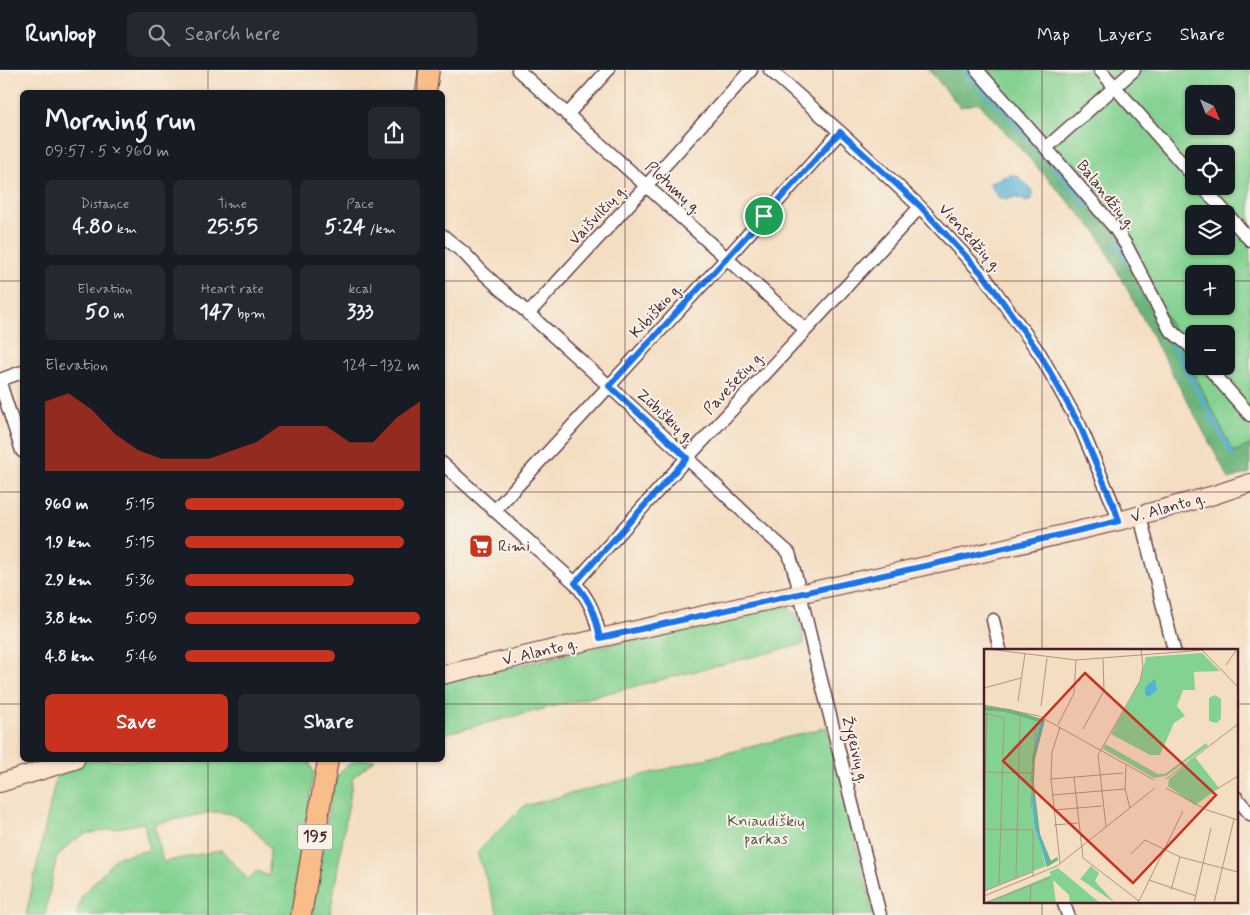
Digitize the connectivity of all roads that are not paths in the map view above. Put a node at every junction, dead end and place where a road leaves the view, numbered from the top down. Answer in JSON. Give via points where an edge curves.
{"nodes":[{"id":1,"x":429,"y":70,"type":"edge"},
{"id":2,"x":518,"y":70,"type":"edge"},
{"id":3,"x":608,"y":70,"type":"edge"},
{"id":4,"x":751,"y":70,"type":"edge"},
{"id":5,"x":770,"y":70,"type":"edge"},
{"id":6,"x":977,"y":70,"type":"edge"},
{"id":7,"x":1100,"y":70,"type":"edge"},
{"id":8,"x":1134,"y":70,"type":"edge"},
{"id":9,"x":1115,"y":87,"type":"junction"},
{"id":10,"x":426,"y":90,"type":"edge"},
{"id":11,"x":567,"y":115,"type":"junction"},
{"id":12,"x":840,"y":132,"type":"junction"},
{"id":13,"x":1046,"y":148,"type":"junction"},
{"id":14,"x":1185,"y":166,"type":"edge"},
{"id":15,"x":646,"y":186,"type":"junction"},
{"id":16,"x":1210,"y":195,"type":"edge"},
{"id":17,"x":920,"y":206,"type":"junction"},
{"id":18,"x":445,"y":237,"type":"edge"},
{"id":19,"x":1250,"y":240,"type":"edge"},
{"id":20,"x":726,"y":259,"type":"junction"},
{"id":21,"x":528,"y":314,"type":"junction"},
{"id":22,"x":806,"y":330,"type":"junction"},
{"id":23,"x":1185,"y":342,"type":"edge"},
{"id":24,"x":20,"y":373,"type":"edge"},
{"id":25,"x":1215,"y":375,"type":"edge"},
{"id":26,"x":0,"y":382,"type":"edge"},
{"id":27,"x":609,"y":386,"type":"junction"},
{"id":28,"x":1250,"y":415,"type":"edge"},
{"id":29,"x":20,"y":445,"type":"edge"},
{"id":30,"x":687,"y":458,"type":"junction"},
{"id":31,"x":445,"y":466,"type":"edge"},
{"id":32,"x":1250,"y":483,"type":"edge"},
{"id":33,"x":495,"y":510,"type":"junction"},
{"id":34,"x":1140,"y":516,"type":"junction"},
{"id":35,"x":1119,"y":521,"type":"junction"},
{"id":36,"x":575,"y":583,"type":"junction"},
{"id":37,"x":799,"y":593,"type":"junction"},
{"id":38,"x":993,"y":620,"type":"dead end"},
{"id":39,"x":600,"y":638,"type":"junction"},
{"id":40,"x":1000,"y":649,"type":"edge"},
{"id":41,"x":1174,"y":649,"type":"edge"},
{"id":42,"x":445,"y":674,"type":"edge"},
{"id":43,"x":68,"y":762,"type":"edge"},
{"id":44,"x":328,"y":762,"type":"edge"},
{"id":45,"x":0,"y":783,"type":"edge"},
{"id":46,"x":1238,"y":799,"type":"edge"},
{"id":47,"x":1250,"y":814,"type":"edge"},
{"id":48,"x":1063,"y":902,"type":"edge"},
{"id":49,"x":302,"y":915,"type":"edge"},
{"id":50,"x":880,"y":915,"type":"edge"},
{"id":51,"x":1068,"y":915,"type":"edge"}],
"edges":[{"from":1,"to":10,"type":"main road"},
{"from":2,"to":11,"type":"street","name":"Plotumų g."},
{"from":3,"to":11,"type":"street"},
{"from":4,"to":15,"type":"street","name":"Vaišvilčių g."},
{"from":5,"to":12,"type":"street","name":"Viensėdžių g."},
{"from":6,"to":13,"type":"street","name":"Balandžių g."},
{"from":7,"to":9,"type":"street"},
{"from":8,"to":9,"type":"street"},
{"from":9,"to":13,"type":"street"},
{"from":9,"to":14,"type":"street"},
{"from":11,"to":15,"type":"street","name":"Plotumų g."},
{"from":12,"to":17,"type":"street","name":"Viensėdžių g."},
{"from":12,"to":20,"type":"street","name":"Kibiškio g."},
{"from":13,"to":23,"type":"street","name":"Balandžių g.","via":[[1114,227],[1170,330]]},
{"from":15,"to":20,"type":"street","name":"Plotumų g."},
{"from":15,"to":21,"type":"street","name":"Vaišvilčių g."},
{"from":16,"to":19,"type":"street"},
{"from":17,"to":22,"type":"street","name":"Pavešečių g."},
{"from":17,"to":35,"type":"street","name":"Viensėdžių g.","via":[[985,277],[1040,354],[1080,426]]},
{"from":18,"to":21,"type":"street","name":"Zūbiškių g."},
{"from":20,"to":22,"type":"street","name":"Plotumų g."},
{"from":20,"to":27,"type":"street","name":"Kibiškio g."},
{"from":21,"to":27,"type":"street","name":"Zūbiškių g."},
{"from":22,"to":30,"type":"street","name":"Pavešečių g."},
{"from":24,"to":26,"type":"street"},
{"from":25,"to":28,"type":"street"},
{"from":26,"to":29,"type":"street"},
{"from":27,"to":30,"type":"street","name":"Zūbiškių g."},
{"from":27,"to":33,"type":"street","name":"Kibiškio g."},
{"from":30,"to":36,"type":"street","name":"Pavešečių g."},
{"from":30,"to":37,"type":"street","name":"Zūbiškių g.","via":[[789,553]]},
{"from":31,"to":33,"type":"street"},
{"from":32,"to":34,"type":"main road","name":"V. Alanto g."},
{"from":33,"to":36,"type":"street"},
{"from":34,"to":35,"type":"main road","name":"V. Alanto g."},
{"from":34,"to":41,"type":"street"},
{"from":35,"to":37,"type":"main road","name":"V. Alanto g."},
{"from":36,"to":39,"type":"street","via":[[586,596]]},
{"from":37,"to":39,"type":"main road","name":"V. Alanto g."},
{"from":37,"to":50,"type":"street","name":"Žygeivių g."},
{"from":38,"to":40,"type":"street"},
{"from":39,"to":42,"type":"main road","name":"V. Alanto g."},
{"from":43,"to":45,"type":"main road"},
{"from":44,"to":49,"type":"main road","number":"195"},
{"from":46,"to":47,"type":"street"},
{"from":48,"to":51,"type":"street"}]}
